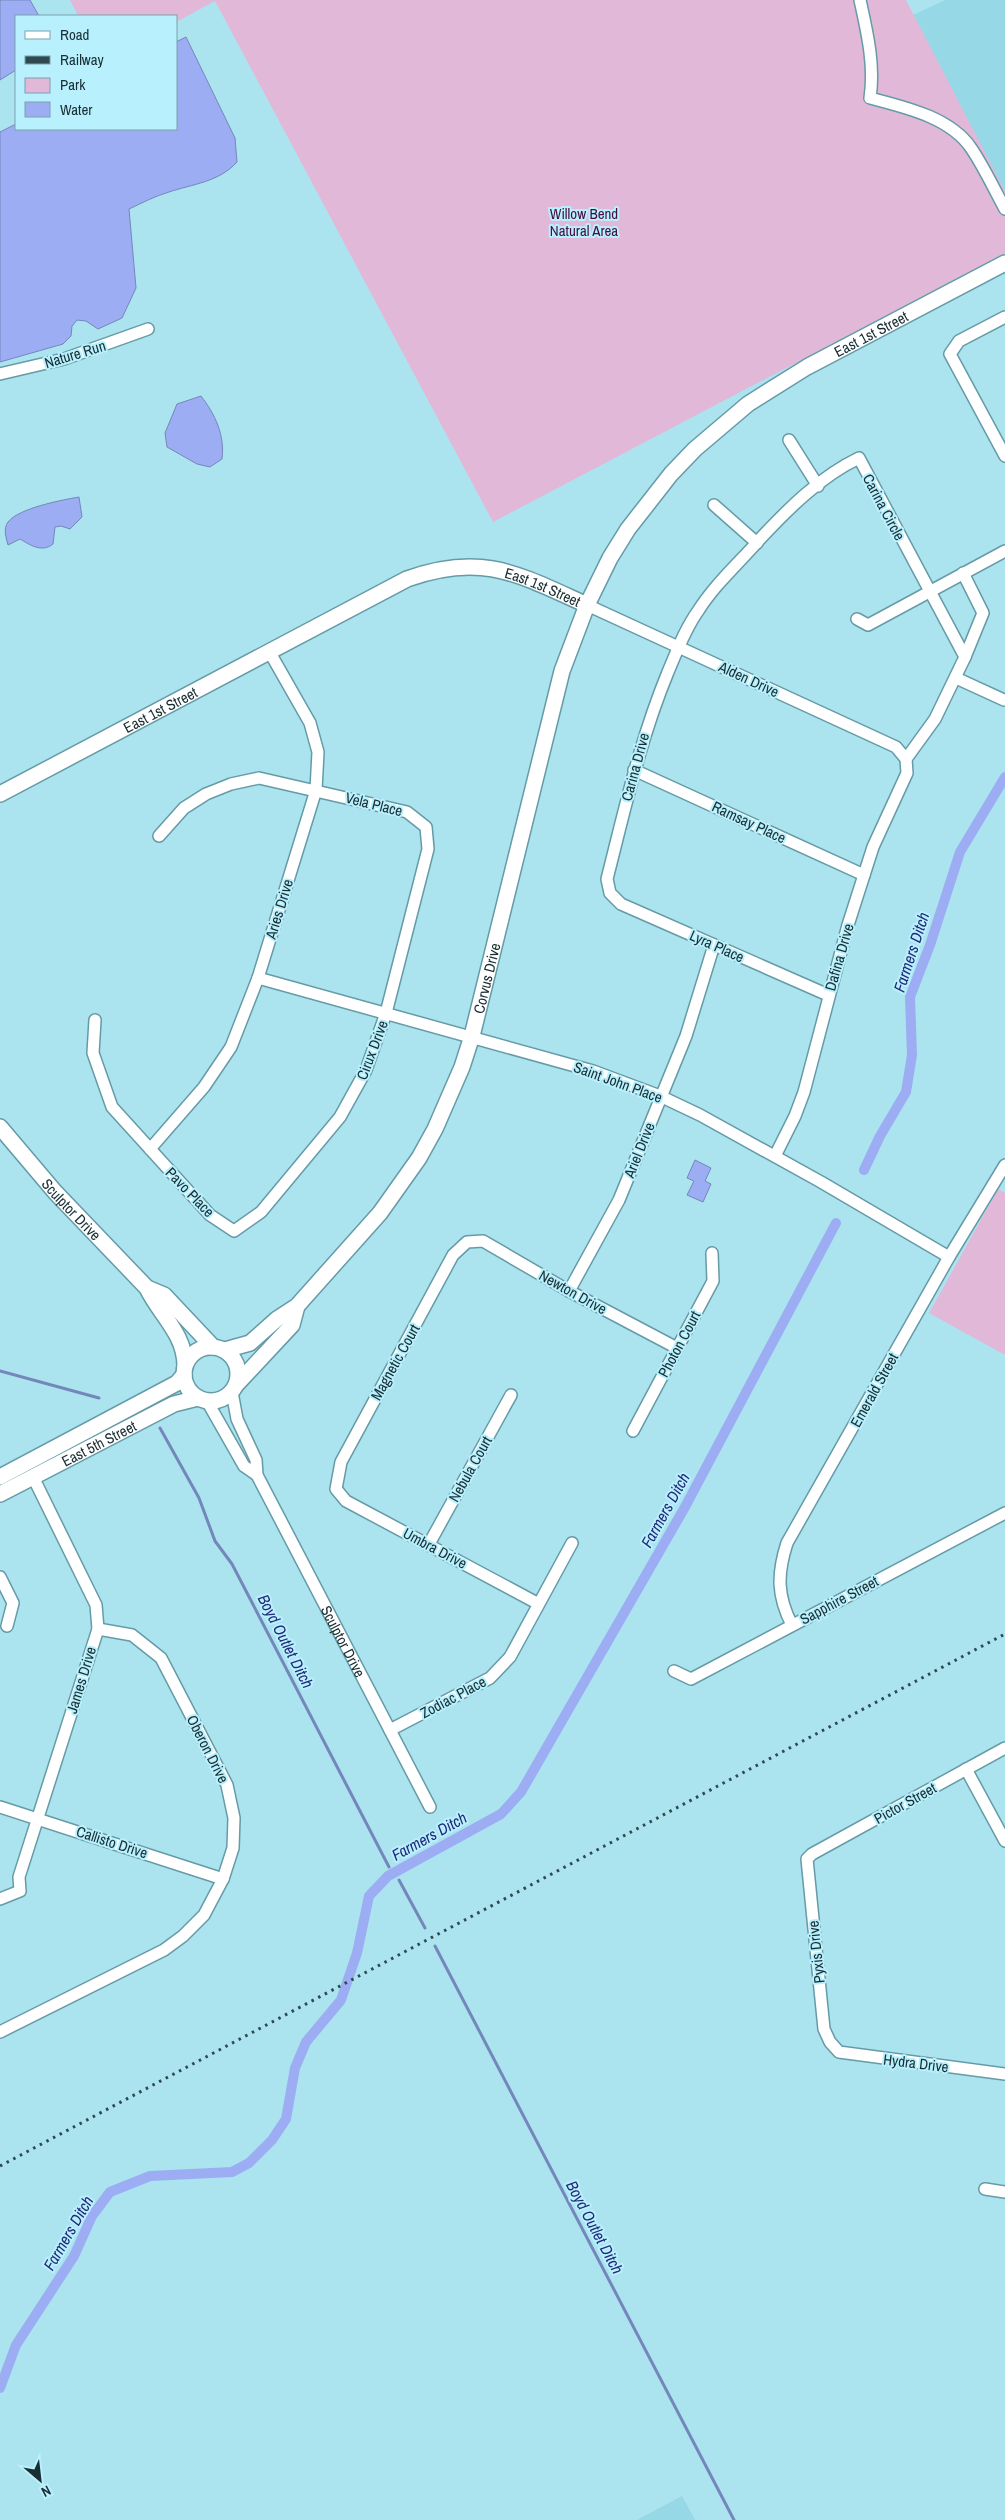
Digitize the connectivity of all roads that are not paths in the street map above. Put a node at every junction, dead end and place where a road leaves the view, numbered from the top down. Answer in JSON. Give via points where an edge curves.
{"nodes":[{"id":1,"x":860,"y":0,"type":"edge"},
{"id":2,"x":1005,"y":209,"type":"edge"},
{"id":3,"x":1005,"y":263,"type":"edge"},
{"id":4,"x":1005,"y":316,"type":"edge"},
{"id":5,"x":148,"y":329,"type":"dead end"},
{"id":6,"x":0,"y":374,"type":"edge"},
{"id":7,"x":789,"y":440,"type":"dead end"},
{"id":8,"x":1005,"y":456,"type":"edge"},
{"id":9,"x":818,"y":486,"type":"junction"},
{"id":10,"x":714,"y":505,"type":"dead end"},
{"id":11,"x":757,"y":543,"type":"junction"},
{"id":12,"x":1005,"y":551,"type":"edge"},
{"id":13,"x":963,"y":573,"type":"junction"},
{"id":14,"x":929,"y":592,"type":"junction"},
{"id":15,"x":587,"y":605,"type":"junction"},
{"id":16,"x":857,"y":619,"type":"dead end"},
{"id":17,"x":679,"y":646,"type":"junction"},
{"id":18,"x":269,"y":651,"type":"junction"},
{"id":19,"x":965,"y":657,"type":"junction"},
{"id":20,"x":956,"y":678,"type":"junction"},
{"id":21,"x":1004,"y":700,"type":"dead end"},
{"id":22,"x":906,"y":759,"type":"junction"},
{"id":23,"x":634,"y":770,"type":"junction"},
{"id":24,"x":316,"y":790,"type":"junction"},
{"id":25,"x":0,"y":794,"type":"edge"},
{"id":26,"x":426,"y":827,"type":"joint"},
{"id":27,"x":159,"y":836,"type":"dead end"},
{"id":28,"x":864,"y":875,"type":"junction"},
{"id":29,"x":610,"y":892,"type":"joint"},
{"id":30,"x":714,"y":945,"type":"junction"},
{"id":31,"x":258,"y":978,"type":"junction"},
{"id":32,"x":828,"y":995,"type":"junction"},
{"id":33,"x":386,"y":1013,"type":"junction"},
{"id":34,"x":95,"y":1020,"type":"dead end"},
{"id":35,"x":472,"y":1036,"type":"junction"},
{"id":36,"x":660,"y":1096,"type":"junction"},
{"id":37,"x":0,"y":1127,"type":"edge"},
{"id":38,"x":150,"y":1149,"type":"junction"},
{"id":39,"x":775,"y":1156,"type":"junction"},
{"id":40,"x":1005,"y":1165,"type":"edge"},
{"id":41,"x":234,"y":1231,"type":"joint"},
{"id":42,"x":468,"y":1242,"type":"joint"},
{"id":43,"x":712,"y":1253,"type":"dead end"},
{"id":44,"x":949,"y":1257,"type":"junction"},
{"id":45,"x":147,"y":1288,"type":"junction"},
{"id":46,"x":569,"y":1291,"type":"junction"},
{"id":47,"x":297,"y":1306,"type":"junction"},
{"id":48,"x":677,"y":1348,"type":"junction"},
{"id":49,"x":219,"y":1349,"type":"junction"},
{"id":50,"x":185,"y":1370,"type":"junction"},
{"id":51,"x":234,"y":1388,"type":"junction"},
{"id":52,"x":511,"y":1395,"type":"dead end"},
{"id":53,"x":202,"y":1399,"type":"junction"},
{"id":54,"x":633,"y":1431,"type":"dead end"},
{"id":55,"x":256,"y":1475,"type":"junction"},
{"id":56,"x":0,"y":1477,"type":"edge"},
{"id":57,"x":33,"y":1477,"type":"junction"},
{"id":58,"x":336,"y":1489,"type":"joint"},
{"id":59,"x":0,"y":1494,"type":"edge"},
{"id":60,"x":1005,"y":1513,"type":"edge"},
{"id":61,"x":572,"y":1542,"type":"dead end"},
{"id":62,"x":429,"y":1544,"type":"junction"},
{"id":63,"x":0,"y":1576,"type":"edge"},
{"id":64,"x":537,"y":1604,"type":"junction"},
{"id":65,"x":792,"y":1625,"type":"junction"},
{"id":66,"x":8,"y":1626,"type":"dead end"},
{"id":67,"x":98,"y":1628,"type":"junction"},
{"id":68,"x":674,"y":1671,"type":"dead end"},
{"id":69,"x":390,"y":1730,"type":"junction"},
{"id":70,"x":1005,"y":1748,"type":"edge"},
{"id":71,"x":966,"y":1769,"type":"junction"},
{"id":72,"x":0,"y":1807,"type":"edge"},
{"id":73,"x":430,"y":1807,"type":"dead end"},
{"id":74,"x":38,"y":1818,"type":"junction"},
{"id":75,"x":1005,"y":1841,"type":"edge"},
{"id":76,"x":807,"y":1859,"type":"joint"},
{"id":77,"x":223,"y":1879,"type":"junction"},
{"id":78,"x":0,"y":1899,"type":"edge"},
{"id":79,"x":0,"y":2032,"type":"edge"},
{"id":80,"x":830,"y":2042,"type":"joint"},
{"id":81,"x":1005,"y":2074,"type":"edge"},
{"id":82,"x":985,"y":2189,"type":"dead end"},
{"id":83,"x":1005,"y":2192,"type":"edge"}],
"edges":[{"from":1,"to":2,"type":"street","via":[[869,46],[870,98],[911,110],[956,132],[971,148]]},
{"from":3,"to":15,"type":"street","name":"East 1st Street","via":[[807,367],[721,426],[671,474],[649,501],[610,558]]},
{"from":4,"to":8,"type":"street","via":[[959,341],[950,354]]},
{"from":5,"to":6,"type":"street","name":"Nature Run","via":[[64,359]]},
{"from":7,"to":9,"type":"street"},
{"from":9,"to":11,"type":"street","name":"Carina Circle"},
{"from":9,"to":14,"type":"street","name":"Carina Circle","via":[[844,465],[859,458]]},
{"from":10,"to":11,"type":"street"},
{"from":11,"to":17,"type":"street","name":"Carina Circle","via":[[710,592]]},
{"from":12,"to":13,"type":"street"},
{"from":13,"to":14,"type":"street"},
{"from":13,"to":19,"type":"street","via":[[983,613]]},
{"from":14,"to":16,"type":"street","via":[[868,625]]},
{"from":14,"to":19,"type":"street","name":"Carina Circle"},
{"from":15,"to":17,"type":"street","name":"Alden Drive"},
{"from":15,"to":18,"type":"street","name":"East 1st Street","via":[[500,569],[474,566],[447,568],[406,579]]},
{"from":15,"to":35,"type":"street","name":"Corvus Drive","via":[[562,671]]},
{"from":17,"to":22,"type":"street","name":"Alden Drive","via":[[896,747]]},
{"from":17,"to":23,"type":"street","name":"Carina Drive","via":[[650,715]]},
{"from":18,"to":24,"type":"street","name":"Aries Drive","via":[[310,723],[318,752]]},
{"from":18,"to":25,"type":"street","name":"East 1st Street"},
{"from":19,"to":20,"type":"street"},
{"from":20,"to":21,"type":"street"},
{"from":20,"to":22,"type":"street","via":[[935,719]]},
{"from":22,"to":28,"type":"street","name":"Dafina Drive","via":[[906,777],[882,826]]},
{"from":23,"to":28,"type":"street","name":"Ramsay Place"},
{"from":23,"to":29,"type":"street","name":"Carina Drive","via":[[607,879]]},
{"from":24,"to":26,"type":"street","name":"Vela Place","via":[[408,812]]},
{"from":24,"to":27,"type":"street","name":"Vela Place","via":[[259,778],[231,784],[184,808]]},
{"from":24,"to":31,"type":"street","name":"Aries Drive"},
{"from":26,"to":33,"type":"street","name":"Cirux Drive","via":[[428,849]]},
{"from":28,"to":32,"type":"street","name":"Dafina Drive"},
{"from":29,"to":30,"type":"street","name":"Lyra Place","via":[[621,904]]},
{"from":30,"to":32,"type":"street","name":"Lyra Place"},
{"from":30,"to":36,"type":"street","name":"Ariel Drive","via":[[694,1014]]},
{"from":31,"to":33,"type":"street","name":"Saint John Place"},
{"from":31,"to":38,"type":"street","name":"Aries Drive","via":[[231,1047],[204,1087]]},
{"from":32,"to":39,"type":"street","name":"Dafina Drive","via":[[804,1092]]},
{"from":33,"to":35,"type":"street","name":"Saint John Place"},
{"from":33,"to":41,"type":"street","name":"Cirux Drive","via":[[366,1070],[340,1117],[261,1212]]},
{"from":34,"to":38,"type":"street","name":"Pavo Place","via":[[93,1053],[112,1107]]},
{"from":35,"to":36,"type":"street","name":"Saint John Place","via":[[593,1071]]},
{"from":35,"to":47,"type":"street","name":"Corvus Drive","via":[[449,1099],[410,1172],[380,1213]]},
{"from":36,"to":39,"type":"street","name":"Saint John Place"},
{"from":36,"to":46,"type":"street","name":"Ariel Drive","via":[[619,1200]]},
{"from":37,"to":45,"type":"street","name":"Sculptor Drive","via":[[55,1192]]},
{"from":38,"to":41,"type":"street","name":"Pavo Place","via":[[210,1215]]},
{"from":39,"to":44,"type":"street","name":"Saint John Place"},
{"from":40,"to":44,"type":"street","name":"Emerald Street"},
{"from":42,"to":46,"type":"street","name":"Newton Drive","via":[[483,1241]]},
{"from":42,"to":58,"type":"street","name":"Magnetic Court","via":[[453,1255],[341,1462]]},
{"from":43,"to":48,"type":"street","name":"Photon Court","via":[[713,1281]]},
{"from":44,"to":65,"type":"street","name":"Emerald Street","via":[[787,1544],[781,1562],[780,1582],[783,1606]]},
{"from":45,"to":49,"type":"street","name":"Sculptor Drive","via":[[164,1295]]},
{"from":45,"to":50,"type":"street","name":"Sculptor Drive","via":[[155,1306],[178,1335],[185,1354]]},
{"from":46,"to":48,"type":"street","name":"Newton Drive"},
{"from":47,"to":49,"type":"street","name":"Corvus Drive","via":[[250,1343]]},
{"from":47,"to":51,"type":"street","name":"Corvus Drive","via":[[292,1325]]},
{"from":48,"to":54,"type":"street","name":"Photon Court"},
{"from":49,"to":50,"type":"street","via":[[196,1352]]},
{"from":49,"to":51,"type":"street","via":[[231,1355],[238,1369]]},
{"from":50,"to":53,"type":"street","via":[[186,1384]]},
{"from":50,"to":56,"type":"street","name":"East 5th Street","via":[[177,1384]]},
{"from":51,"to":53,"type":"street","via":[[225,1398]]},
{"from":51,"to":55,"type":"street","name":"Sculptor Drive","via":[[237,1419],[256,1460]]},
{"from":52,"to":62,"type":"street","name":"Nebula Court"},
{"from":53,"to":55,"type":"street","name":"Sculptor Drive","via":[[244,1466]]},
{"from":53,"to":57,"type":"street","name":"East 5th Street","via":[[174,1404]]},
{"from":55,"to":69,"type":"street","name":"Sculptor Drive"},
{"from":57,"to":59,"type":"street","name":"East 5th Street"},
{"from":57,"to":67,"type":"street","name":"James Drive","via":[[96,1605]]},
{"from":58,"to":62,"type":"street","name":"Umbra Drive","via":[[346,1500]]},
{"from":60,"to":65,"type":"street","name":"Sapphire Street"},
{"from":61,"to":64,"type":"street","name":"Zodiac Place"},
{"from":62,"to":64,"type":"street","name":"Umbra Drive"},
{"from":63,"to":66,"type":"street","via":[[13,1602]]},
{"from":64,"to":69,"type":"street","name":"Zodiac Place","via":[[510,1656],[490,1678]]},
{"from":65,"to":68,"type":"street","name":"Sapphire Street","via":[[691,1679]]},
{"from":67,"to":74,"type":"street","name":"James Drive"},
{"from":67,"to":77,"type":"street","name":"Oberon Drive","via":[[132,1635],[161,1658],[227,1785],[234,1818],[233,1848]]},
{"from":69,"to":73,"type":"street","name":"Sculptor Drive"},
{"from":70,"to":71,"type":"street","name":"Pictor Street"},
{"from":71,"to":75,"type":"street"},
{"from":71,"to":76,"type":"street","name":"Pictor Street"},
{"from":72,"to":74,"type":"street","name":"Callisto Drive"},
{"from":74,"to":77,"type":"street","name":"Callisto Drive"},
{"from":74,"to":78,"type":"street","name":"James Drive","via":[[20,1876],[20,1892]]},
{"from":76,"to":80,"type":"street","name":"Pyxis Drive","via":[[824,2029]]},
{"from":77,"to":79,"type":"street","name":"Oberon Drive","via":[[204,1915],[164,1950]]},
{"from":80,"to":81,"type":"street","name":"Hydra Drive","via":[[839,2052],[846,2054]]},
{"from":82,"to":83,"type":"street"}]}
